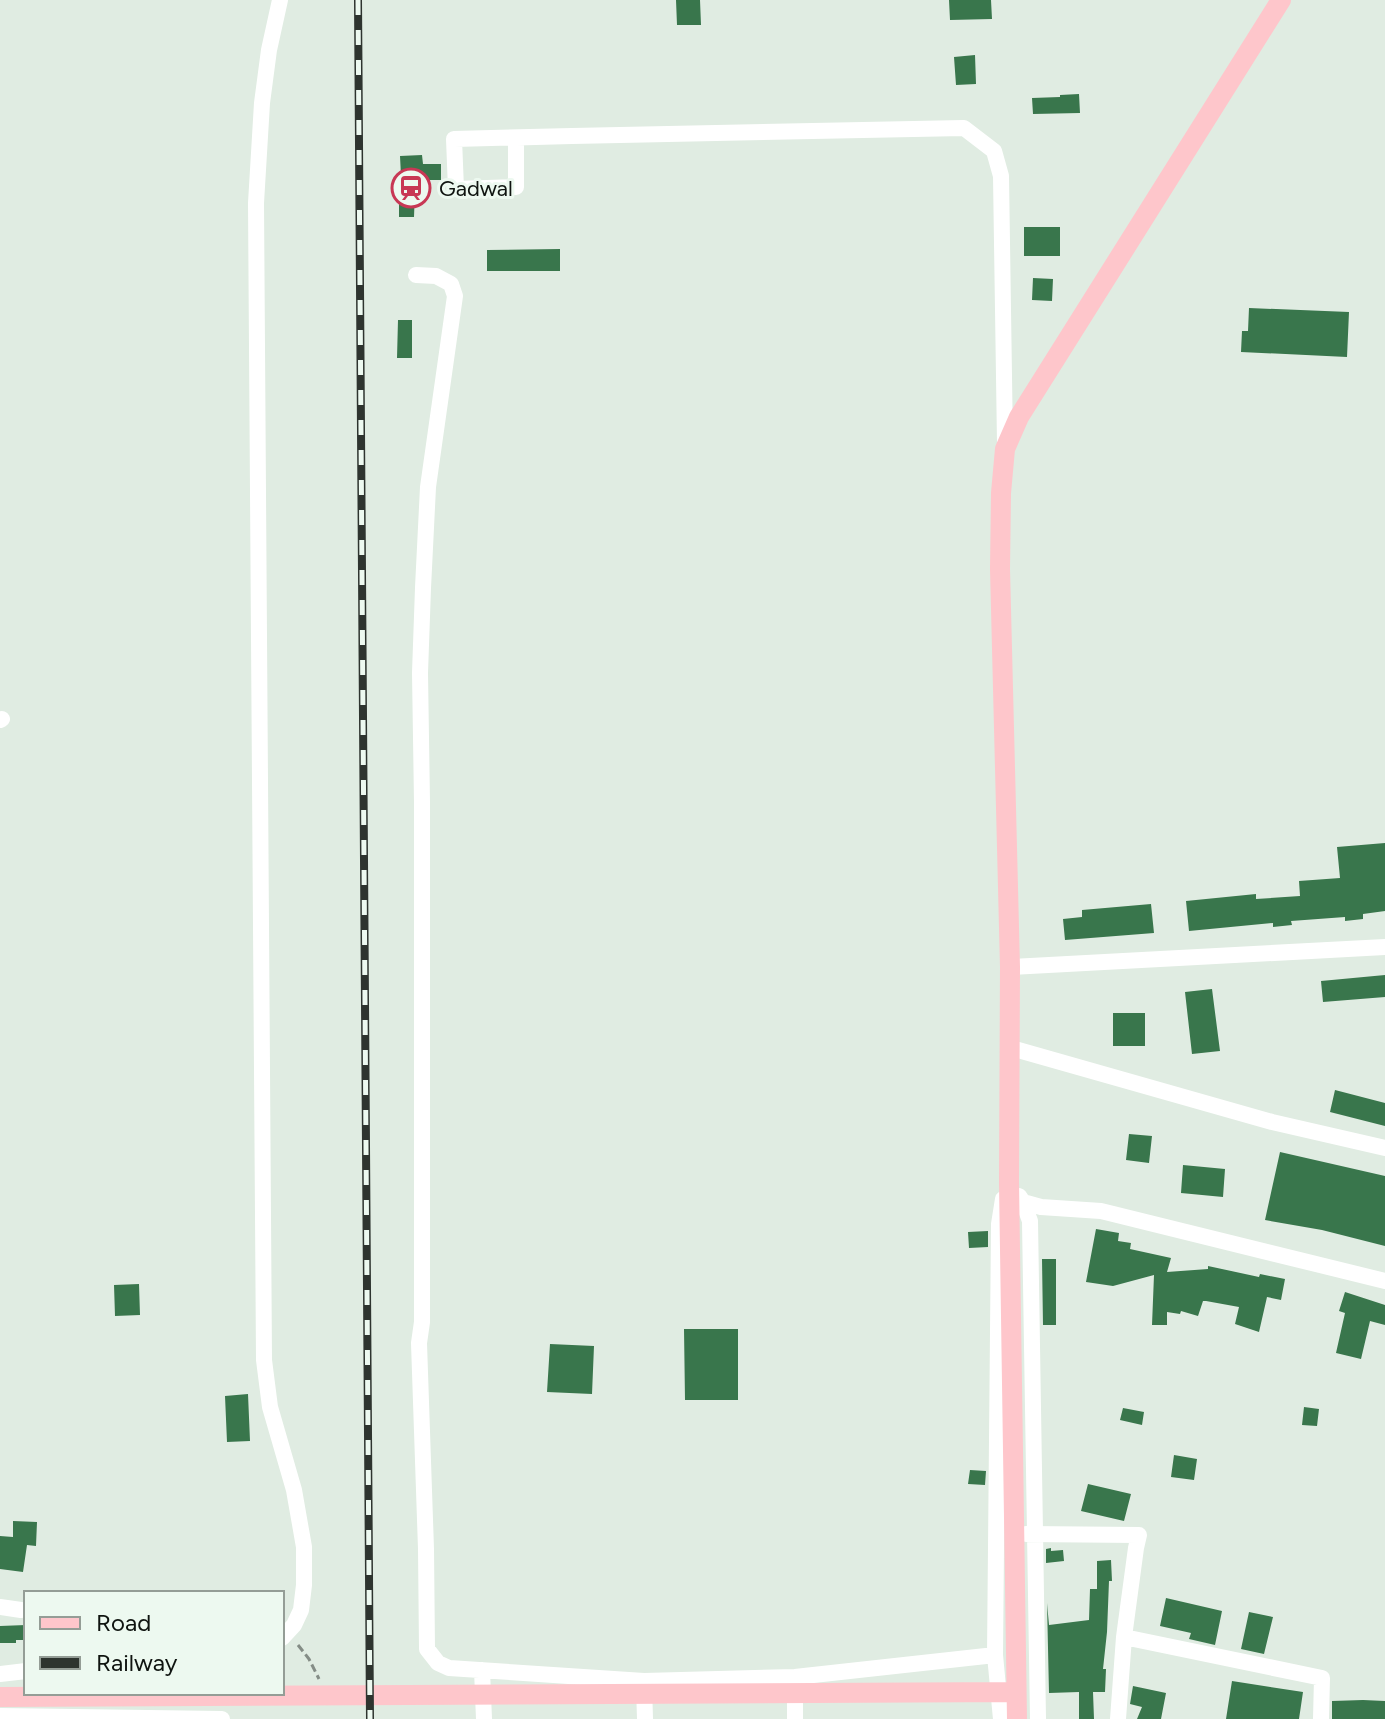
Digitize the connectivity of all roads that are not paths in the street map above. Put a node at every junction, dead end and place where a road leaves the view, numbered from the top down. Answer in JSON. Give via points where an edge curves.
{"nodes":[{"id":1,"x":280,"y":0,"type":"edge"},
{"id":2,"x":1281,"y":0,"type":"edge"},
{"id":3,"x":516,"y":138,"type":"junction"},
{"id":4,"x":416,"y":275,"type":"dead end"},
{"id":5,"x":1005,"y":449,"type":"junction"},
{"id":6,"x":1385,"y":947,"type":"edge"},
{"id":7,"x":1010,"y":967,"type":"junction"},
{"id":8,"x":1011,"y":1048,"type":"junction"},
{"id":9,"x":1385,"y":1148,"type":"edge"},
{"id":10,"x":1009,"y":1182,"type":"junction"},
{"id":11,"x":1023,"y":1202,"type":"junction"},
{"id":12,"x":1385,"y":1281,"type":"edge"},
{"id":13,"x":996,"y":1534,"type":"junction"},
{"id":14,"x":1034,"y":1534,"type":"junction"},
{"id":15,"x":0,"y":1607,"type":"edge"},
{"id":16,"x":21,"y":1610,"type":"dead end"},
{"id":17,"x":285,"y":1636,"type":"edge"},
{"id":18,"x":1124,"y":1637,"type":"junction"},
{"id":19,"x":995,"y":1655,"type":"junction"},
{"id":20,"x":482,"y":1670,"type":"junction"},
{"id":21,"x":24,"y":1671,"type":"edge"},
{"id":22,"x":0,"y":1674,"type":"edge"},
{"id":23,"x":795,"y":1677,"type":"junction"},
{"id":24,"x":644,"y":1681,"type":"junction"},
{"id":25,"x":1016,"y":1692,"type":"junction"},
{"id":26,"x":235,"y":1695,"type":"edge"},
{"id":27,"x":0,"y":1697,"type":"edge"},
{"id":28,"x":0,"y":1716,"type":"edge"},
{"id":29,"x":484,"y":1719,"type":"edge"},
{"id":30,"x":645,"y":1719,"type":"edge"},
{"id":31,"x":795,"y":1719,"type":"edge"},
{"id":32,"x":1001,"y":1719,"type":"edge"},
{"id":33,"x":1017,"y":1719,"type":"edge"},
{"id":34,"x":1038,"y":1719,"type":"edge"},
{"id":35,"x":1118,"y":1719,"type":"edge"},
{"id":36,"x":1321,"y":1719,"type":"edge"}],
"edges":[{"from":1,"to":17,"type":"street","via":[[262,103],[256,203],[264,1360],[304,1547],[301,1610]]},
{"from":2,"to":5,"type":"main road","via":[[1019,417]]},
{"from":3,"to":3,"type":"street","via":[[454,139],[456,189],[516,187]]},
{"from":3,"to":5,"type":"street","via":[[964,128],[994,151],[1001,176]]},
{"from":4,"to":20,"type":"street","via":[[436,276],[451,284],[455,296],[428,487],[420,673],[419,1343],[426,1633],[427,1649],[438,1663]]},
{"from":5,"to":7,"type":"main road","via":[[1000,569]]},
{"from":6,"to":7,"type":"street"},
{"from":7,"to":8,"type":"main road"},
{"from":8,"to":9,"type":"street","via":[[1272,1122]]},
{"from":8,"to":10,"type":"main road"},
{"from":10,"to":11,"type":"street"},
{"from":10,"to":13,"type":"street","via":[[999,1224]]},
{"from":10,"to":25,"type":"main road"},
{"from":11,"to":12,"type":"street","via":[[1101,1211]]},
{"from":11,"to":14,"type":"street","via":[[1030,1221]]},
{"from":13,"to":14,"type":"street"},
{"from":13,"to":19,"type":"street"},
{"from":14,"to":18,"type":"street","via":[[1139,1535]]},
{"from":14,"to":34,"type":"street"},
{"from":15,"to":16,"type":"street"},
{"from":18,"to":35,"type":"street"},
{"from":18,"to":36,"type":"street","via":[[1322,1678]]},
{"from":19,"to":23,"type":"street"},
{"from":19,"to":32,"type":"street"},
{"from":20,"to":24,"type":"street"},
{"from":20,"to":29,"type":"street"},
{"from":21,"to":22,"type":"street"},
{"from":23,"to":24,"type":"street"},
{"from":23,"to":31,"type":"street"},
{"from":24,"to":30,"type":"street"},
{"from":25,"to":27,"type":"main road"},
{"from":25,"to":33,"type":"main road"},
{"from":26,"to":28,"type":"street","via":[[222,1719]]}]}
